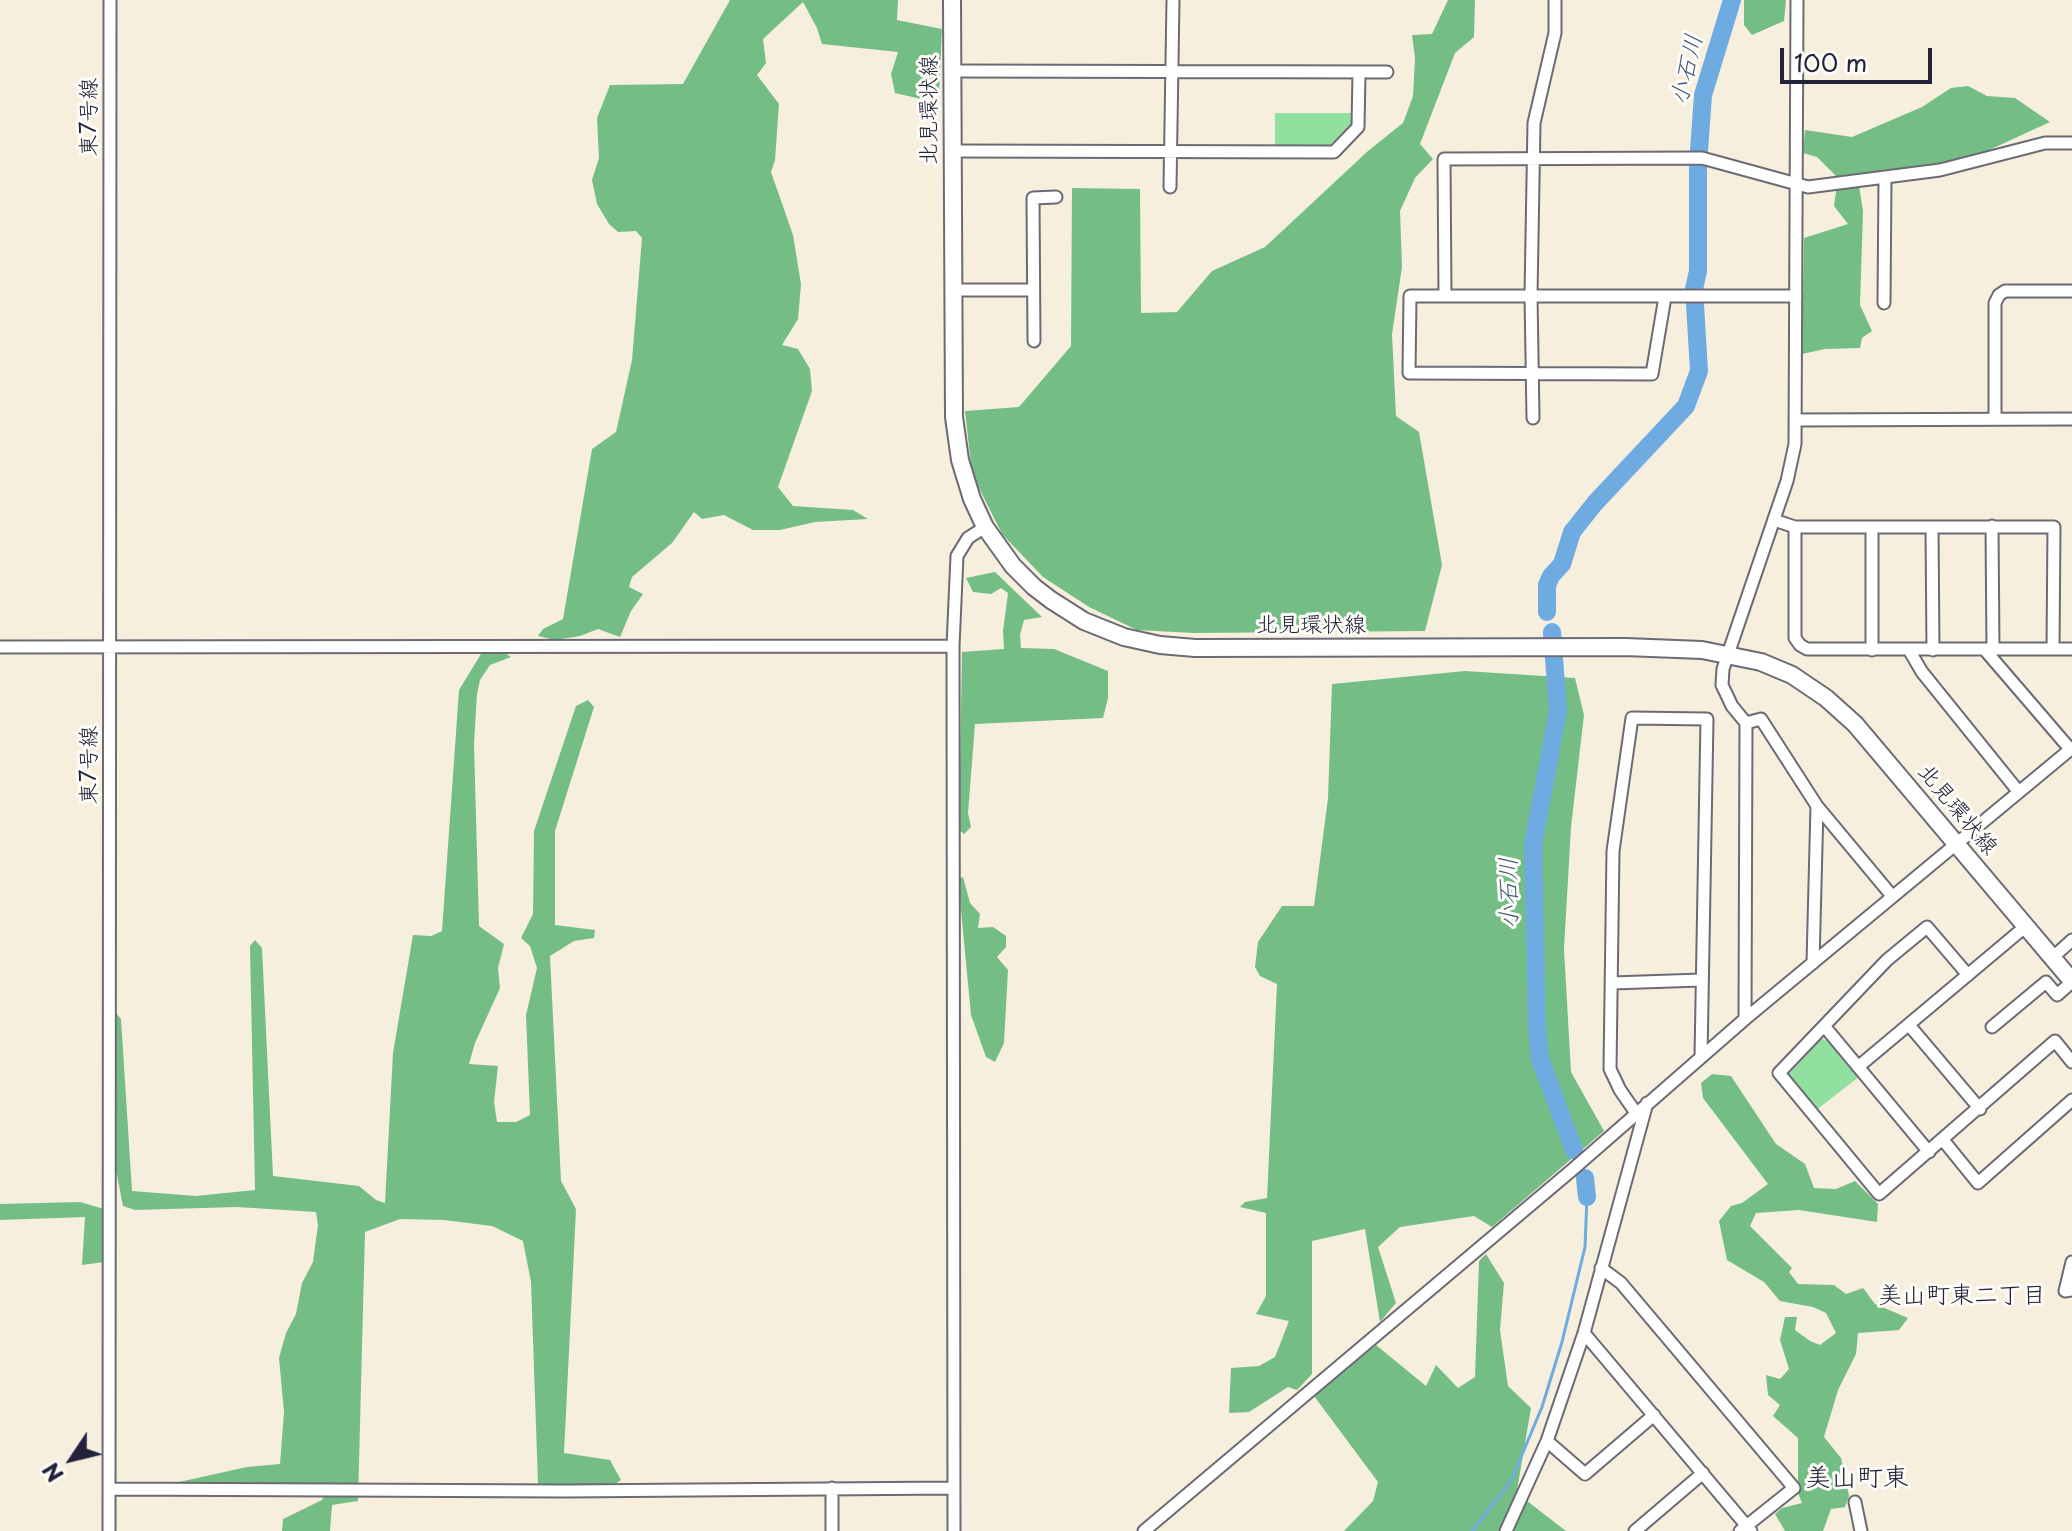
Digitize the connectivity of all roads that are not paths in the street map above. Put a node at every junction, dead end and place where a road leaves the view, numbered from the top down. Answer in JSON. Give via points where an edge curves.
{"nodes":[{"id":1,"x":110,"y":0,"type":"edge"},
{"id":2,"x":952,"y":0,"type":"edge"},
{"id":3,"x":1173,"y":0,"type":"edge"},
{"id":4,"x":1555,"y":0,"type":"edge"},
{"id":5,"x":1797,"y":0,"type":"edge"},
{"id":6,"x":1172,"y":70,"type":"junction"},
{"id":7,"x":952,"y":71,"type":"junction"},
{"id":8,"x":1387,"y":72,"type":"dead end"},
{"id":9,"x":1359,"y":73,"type":"junction"},
{"id":10,"x":2072,"y":143,"type":"edge"},
{"id":11,"x":953,"y":151,"type":"junction"},
{"id":12,"x":1171,"y":152,"type":"junction"},
{"id":13,"x":1533,"y":160,"type":"junction"},
{"id":14,"x":1885,"y":178,"type":"junction"},
{"id":15,"x":1796,"y":184,"type":"junction"},
{"id":16,"x":1170,"y":187,"type":"dead end"},
{"id":17,"x":1056,"y":197,"type":"dead end"},
{"id":18,"x":953,"y":290,"type":"junction"},
{"id":19,"x":1033,"y":290,"type":"junction"},
{"id":20,"x":2072,"y":291,"type":"edge"},
{"id":21,"x":1531,"y":295,"type":"junction"},
{"id":22,"x":1445,"y":296,"type":"junction"},
{"id":23,"x":1796,"y":296,"type":"junction"},
{"id":24,"x":1665,"y":297,"type":"junction"},
{"id":25,"x":1884,"y":303,"type":"dead end"},
{"id":26,"x":1034,"y":341,"type":"dead end"},
{"id":27,"x":1533,"y":373,"type":"junction"},
{"id":28,"x":1533,"y":418,"type":"dead end"},
{"id":29,"x":1995,"y":418,"type":"junction"},
{"id":30,"x":2072,"y":419,"type":"edge"},
{"id":31,"x":1795,"y":420,"type":"junction"},
{"id":32,"x":1774,"y":520,"type":"junction"},
{"id":33,"x":1992,"y":526,"type":"junction"},
{"id":34,"x":985,"y":527,"type":"junction"},
{"id":35,"x":1795,"y":527,"type":"junction"},
{"id":36,"x":1872,"y":527,"type":"junction"},
{"id":37,"x":1932,"y":527,"type":"junction"},
{"id":38,"x":110,"y":646,"type":"junction"},
{"id":39,"x":953,"y":646,"type":"junction"},
{"id":40,"x":0,"y":647,"type":"edge"},
{"id":41,"x":2053,"y":649,"type":"junction"},
{"id":42,"x":2072,"y":649,"type":"edge"},
{"id":43,"x":1872,"y":650,"type":"junction"},
{"id":44,"x":1909,"y":650,"type":"junction"},
{"id":45,"x":1933,"y":650,"type":"junction"},
{"id":46,"x":1989,"y":650,"type":"junction"},
{"id":47,"x":1729,"y":654,"type":"junction"},
{"id":48,"x":1746,"y":723,"type":"junction"},
{"id":49,"x":2071,"y":749,"type":"edge"},
{"id":50,"x":2018,"y":791,"type":"junction"},
{"id":51,"x":1817,"y":806,"type":"junction"},
{"id":52,"x":1957,"y":844,"type":"junction"},
{"id":53,"x":1892,"y":896,"type":"junction"},
{"id":54,"x":2026,"y":926,"type":"junction"},
{"id":55,"x":2072,"y":940,"type":"edge"},
{"id":56,"x":2052,"y":958,"type":"junction"},
{"id":57,"x":1813,"y":963,"type":"junction"},
{"id":58,"x":1968,"y":975,"type":"junction"},
{"id":59,"x":1701,"y":980,"type":"junction"},
{"id":60,"x":2072,"y":982,"type":"edge"},
{"id":61,"x":1612,"y":983,"type":"junction"},
{"id":62,"x":1745,"y":1019,"type":"junction"},
{"id":63,"x":1909,"y":1025,"type":"junction"},
{"id":64,"x":1825,"y":1027,"type":"junction"},
{"id":65,"x":1992,"y":1027,"type":"dead end"},
{"id":66,"x":1701,"y":1057,"type":"junction"},
{"id":67,"x":2072,"y":1062,"type":"edge"},
{"id":68,"x":1858,"y":1067,"type":"junction"},
{"id":69,"x":2072,"y":1100,"type":"edge"},
{"id":70,"x":1647,"y":1103,"type":"junction"},
{"id":71,"x":1980,"y":1109,"type":"junction"},
{"id":72,"x":1636,"y":1113,"type":"junction"},
{"id":73,"x":1943,"y":1140,"type":"junction"},
{"id":74,"x":1929,"y":1152,"type":"junction"},
{"id":75,"x":2072,"y":1262,"type":"edge"},
{"id":76,"x":1601,"y":1268,"type":"junction"},
{"id":77,"x":2072,"y":1290,"type":"edge"},
{"id":78,"x":1584,"y":1333,"type":"junction"},
{"id":79,"x":1654,"y":1415,"type":"junction"},
{"id":80,"x":1547,"y":1441,"type":"junction"},
{"id":81,"x":1703,"y":1473,"type":"junction"},
{"id":82,"x":832,"y":1488,"type":"junction"},
{"id":83,"x":953,"y":1488,"type":"junction"},
{"id":84,"x":109,"y":1489,"type":"junction"},
{"id":85,"x":1855,"y":1502,"type":"dead end"},
{"id":86,"x":1746,"y":1529,"type":"edge"},
{"id":87,"x":109,"y":1531,"type":"edge"},
{"id":88,"x":832,"y":1531,"type":"edge"},
{"id":89,"x":954,"y":1531,"type":"edge"},
{"id":90,"x":1144,"y":1531,"type":"edge"},
{"id":91,"x":1506,"y":1531,"type":"edge"},
{"id":92,"x":1635,"y":1531,"type":"edge"},
{"id":93,"x":1861,"y":1531,"type":"edge"}],
"edges":[{"from":1,"to":38,"type":"street","name":"東7号線"},
{"from":2,"to":7,"type":"main road","name":"北見環状線"},
{"from":3,"to":6,"type":"street"},
{"from":4,"to":13,"type":"street","via":[[1555,33],[1534,123]]},
{"from":5,"to":15,"type":"street"},
{"from":6,"to":7,"type":"street"},
{"from":6,"to":9,"type":"street"},
{"from":6,"to":12,"type":"street"},
{"from":7,"to":11,"type":"main road","name":"北見環状線"},
{"from":8,"to":9,"type":"street"},
{"from":9,"to":12,"type":"street","via":[[1358,127],[1334,152]]},
{"from":10,"to":14,"type":"street","via":[[2045,143]]},
{"from":11,"to":12,"type":"street"},
{"from":11,"to":18,"type":"main road","name":"北見環状線"},
{"from":12,"to":16,"type":"street"},
{"from":13,"to":15,"type":"street","via":[[1702,158]]},
{"from":13,"to":21,"type":"street"},
{"from":13,"to":22,"type":"street","via":[[1444,159]]},
{"from":14,"to":15,"type":"street"},
{"from":14,"to":25,"type":"street"},
{"from":15,"to":23,"type":"street"},
{"from":17,"to":19,"type":"street","via":[[1033,198]]},
{"from":18,"to":19,"type":"street"},
{"from":18,"to":34,"type":"main road","name":"北見環状線","via":[[956,431],[960,460]]},
{"from":19,"to":26,"type":"street"},
{"from":20,"to":29,"type":"street","via":[[1999,295]]},
{"from":21,"to":22,"type":"street"},
{"from":21,"to":24,"type":"street"},
{"from":21,"to":27,"type":"street"},
{"from":22,"to":27,"type":"street","via":[[1410,296],[1409,373]]},
{"from":23,"to":24,"type":"street"},
{"from":23,"to":31,"type":"street"},
{"from":24,"to":27,"type":"street","via":[[1652,374]]},
{"from":27,"to":28,"type":"street"},
{"from":29,"to":30,"type":"street"},
{"from":29,"to":31,"type":"street"},
{"from":31,"to":32,"type":"street","via":[[1790,469]]},
{"from":32,"to":35,"type":"street"},
{"from":32,"to":47,"type":"street"},
{"from":33,"to":37,"type":"street"},
{"from":33,"to":41,"type":"street","via":[[2054,527]]},
{"from":33,"to":46,"type":"street"},
{"from":34,"to":39,"type":"street","via":[[968,538],[957,556]]},
{"from":34,"to":47,"type":"main road","name":"北見環状線","via":[[1013,566],[1051,600],[1084,621],[1160,645],[1625,647]]},
{"from":35,"to":36,"type":"street"},
{"from":35,"to":43,"type":"street","via":[[1795,638],[1807,649]]},
{"from":36,"to":37,"type":"street"},
{"from":36,"to":43,"type":"street"},
{"from":37,"to":45,"type":"street"},
{"from":38,"to":39,"type":"street"},
{"from":38,"to":40,"type":"street"},
{"from":38,"to":84,"type":"street","name":"東7号線"},
{"from":39,"to":83,"type":"street"},
{"from":41,"to":42,"type":"street"},
{"from":41,"to":46,"type":"street"},
{"from":43,"to":44,"type":"street"},
{"from":44,"to":45,"type":"street"},
{"from":44,"to":50,"type":"street"},
{"from":45,"to":46,"type":"street"},
{"from":46,"to":49,"type":"street"},
{"from":47,"to":48,"type":"street","via":[[1722,685]]},
{"from":47,"to":52,"type":"main road","name":"北見環状線","via":[[1792,675],[1826,698],[1855,724]]},
{"from":48,"to":51,"type":"street","via":[[1761,719]]},
{"from":48,"to":62,"type":"street"},
{"from":49,"to":50,"type":"street"},
{"from":50,"to":52,"type":"street"},
{"from":51,"to":53,"type":"street"},
{"from":51,"to":57,"type":"street"},
{"from":52,"to":53,"type":"street"},
{"from":52,"to":54,"type":"main road","name":"北見環状線"},
{"from":53,"to":57,"type":"street"},
{"from":54,"to":56,"type":"main road","name":"北見環状線"},
{"from":54,"to":58,"type":"street"},
{"from":55,"to":56,"type":"street"},
{"from":56,"to":60,"type":"main road","name":"北見環状線"},
{"from":57,"to":62,"type":"street"},
{"from":58,"to":63,"type":"street"},
{"from":58,"to":64,"type":"street","via":[[1927,927],[1887,960]]},
{"from":59,"to":61,"type":"street"},
{"from":59,"to":61,"type":"street","via":[[1707,719],[1632,718],[1613,851]]},
{"from":59,"to":66,"type":"street"},
{"from":60,"to":65,"type":"street","via":[[2057,995],[2046,982]]},
{"from":61,"to":72,"type":"street","via":[[1610,1069]]},
{"from":62,"to":66,"type":"street"},
{"from":63,"to":68,"type":"street"},
{"from":63,"to":71,"type":"street"},
{"from":64,"to":68,"type":"street"},
{"from":64,"to":74,"type":"street","via":[[1779,1073],[1879,1194]]},
{"from":66,"to":70,"type":"street"},
{"from":67,"to":71,"type":"street","via":[[2055,1041]]},
{"from":68,"to":74,"type":"street"},
{"from":69,"to":73,"type":"street","via":[[1978,1183]]},
{"from":70,"to":72,"type":"street"},
{"from":70,"to":76,"type":"street"},
{"from":71,"to":73,"type":"street"},
{"from":72,"to":90,"type":"street"},
{"from":73,"to":74,"type":"street"},
{"from":75,"to":77,"type":"street","via":[[2065,1291]]},
{"from":76,"to":78,"type":"street"},
{"from":76,"to":86,"type":"street","via":[[1621,1283],[1794,1488]]},
{"from":78,"to":79,"type":"street"},
{"from":78,"to":80,"type":"street"},
{"from":79,"to":80,"type":"street","via":[[1585,1474]]},
{"from":79,"to":81,"type":"street"},
{"from":80,"to":91,"type":"street"},
{"from":81,"to":86,"type":"street"},
{"from":81,"to":92,"type":"street"},
{"from":82,"to":83,"type":"street"},
{"from":82,"to":84,"type":"street"},
{"from":82,"to":88,"type":"street"},
{"from":83,"to":89,"type":"street"},
{"from":84,"to":87,"type":"street","name":"東7号線"},
{"from":85,"to":93,"type":"street"}]}
